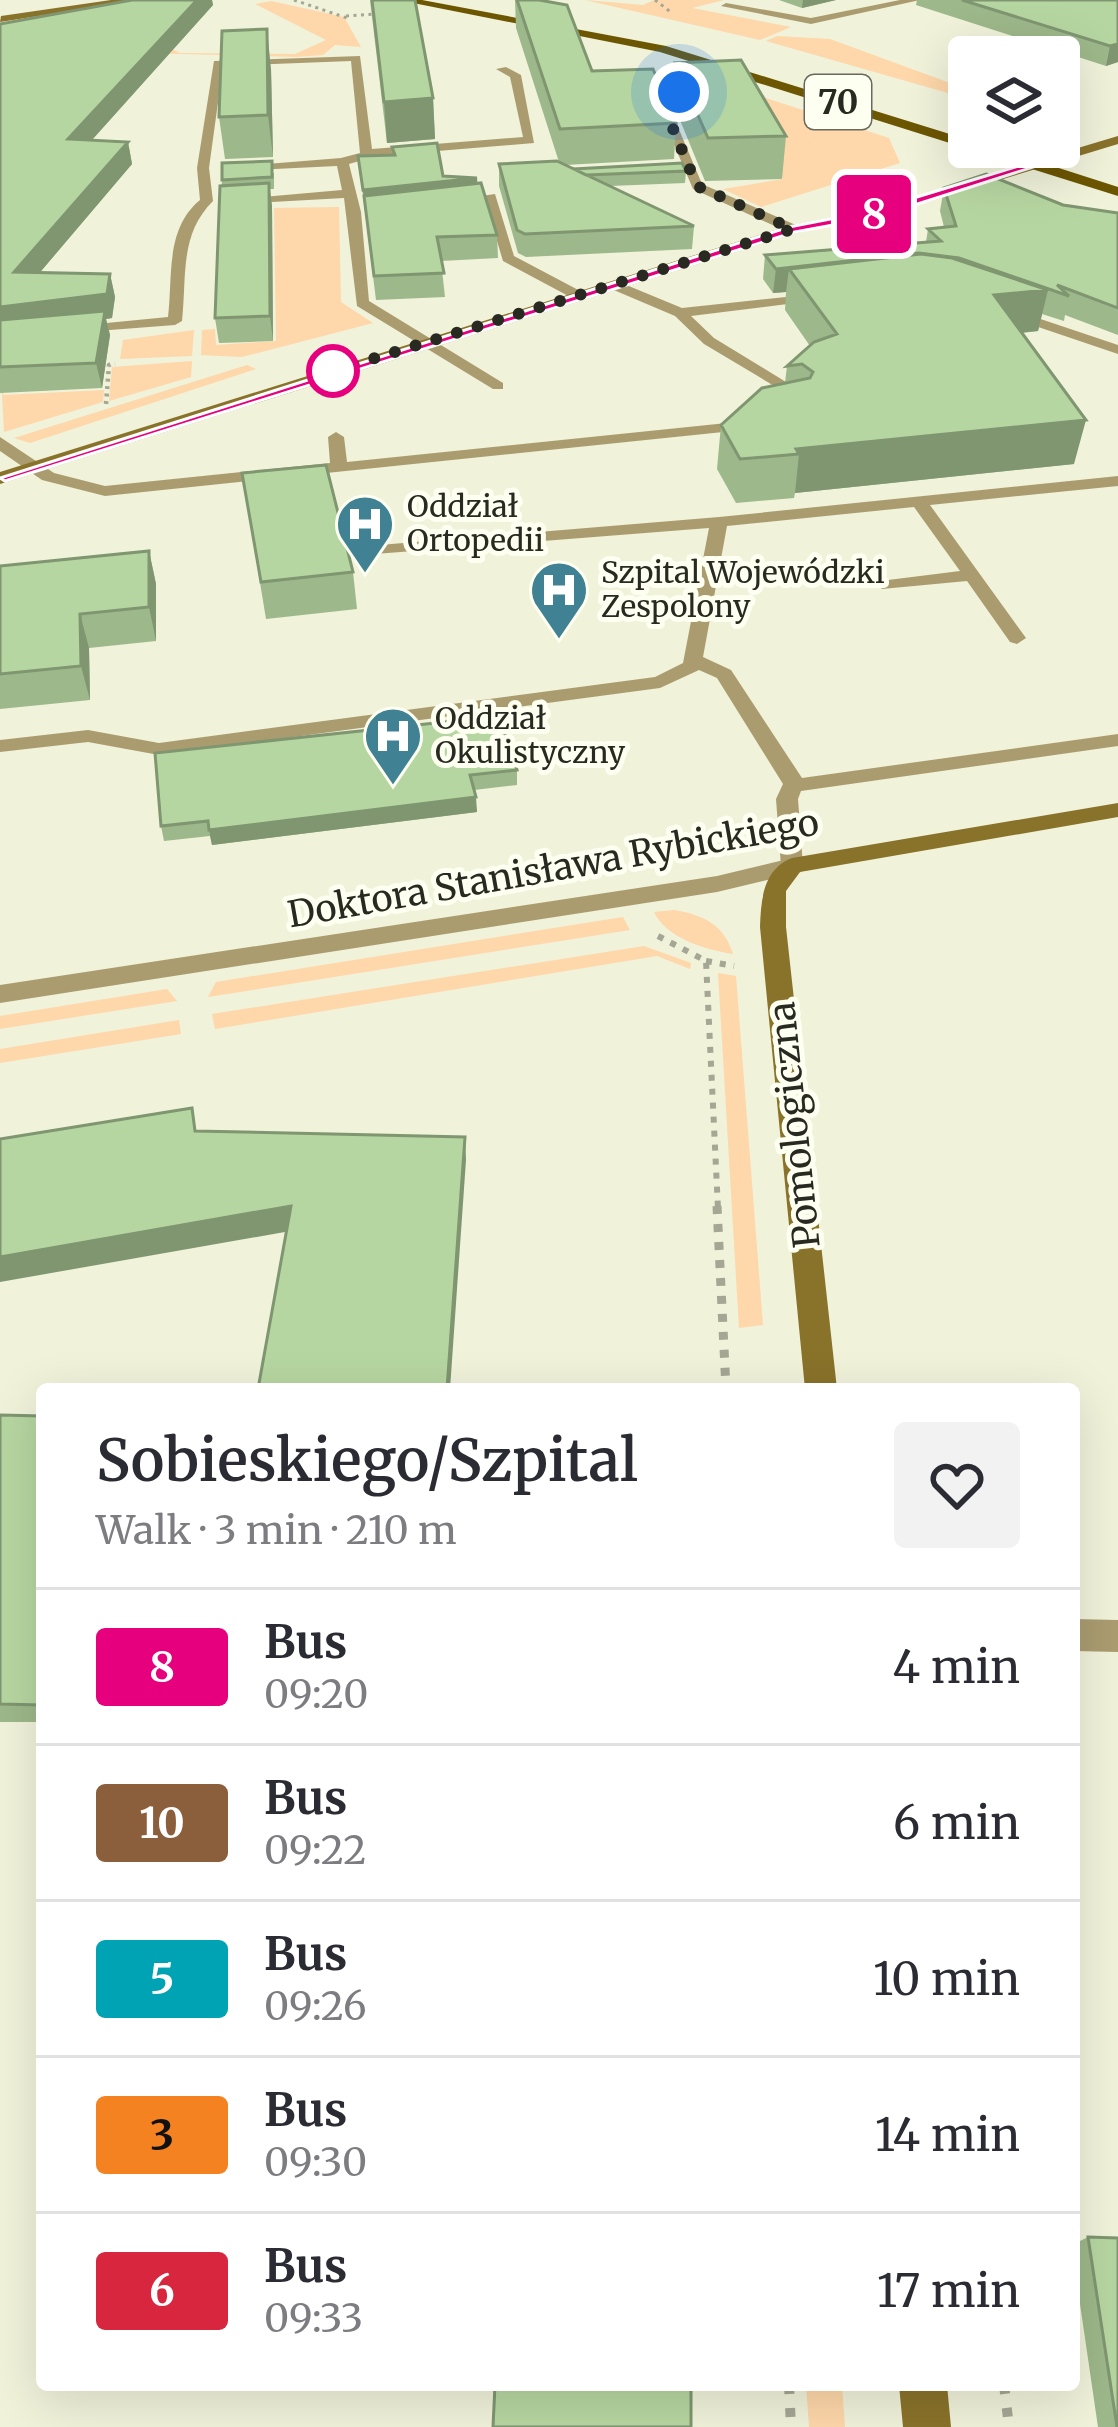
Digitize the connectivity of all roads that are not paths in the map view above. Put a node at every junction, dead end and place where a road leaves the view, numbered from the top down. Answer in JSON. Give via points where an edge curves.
{"nodes":[{"id":1,"x":135,"y":0,"type":"edge"},
{"id":2,"x":404,"y":0,"type":"edge"},
{"id":3,"x":464,"y":0,"type":"edge"},
{"id":4,"x":915,"y":0,"type":"edge"},
{"id":5,"x":726,"y":6,"type":"dead end"},
{"id":6,"x":0,"y":10,"type":"edge"},
{"id":7,"x":1,"y":20,"type":"edge"},
{"id":8,"x":704,"y":44,"type":"dead end"},
{"id":9,"x":502,"y":68,"type":"dead end"},
{"id":10,"x":703,"y":92,"type":"edge"},
{"id":11,"x":1118,"y":124,"type":"edge"},
{"id":12,"x":1080,"y":134,"type":"edge"},
{"id":13,"x":948,"y":137,"type":"edge"},
{"id":14,"x":1118,"y":140,"type":"edge"},
{"id":15,"x":1080,"y":151,"type":"edge"},
{"id":16,"x":366,"y":154,"type":"junction"},
{"id":17,"x":1080,"y":158,"type":"edge"},
{"id":18,"x":342,"y":162,"type":"junction"},
{"id":19,"x":1102,"y":165,"type":"dead end"},
{"id":20,"x":666,"y":166,"type":"edge"},
{"id":21,"x":688,"y":166,"type":"junction"},
{"id":22,"x":203,"y":168,"type":"junction"},
{"id":23,"x":967,"y":168,"type":"edge"},
{"id":24,"x":1019,"y":168,"type":"edge"},
{"id":25,"x":1044,"y":168,"type":"edge"},
{"id":26,"x":488,"y":179,"type":"dead end"},
{"id":27,"x":1118,"y":192,"type":"edge"},
{"id":28,"x":346,"y":194,"type":"junction"},
{"id":29,"x":490,"y":196,"type":"junction"},
{"id":30,"x":207,"y":201,"type":"junction"},
{"id":31,"x":445,"y":202,"type":"edge"},
{"id":32,"x":376,"y":209,"type":"edge"},
{"id":33,"x":354,"y":212,"type":"junction"},
{"id":34,"x":793,"y":229,"type":"junction"},
{"id":35,"x":614,"y":285,"type":"junction"},
{"id":36,"x":843,"y":292,"type":"edge"},
{"id":37,"x":579,"y":296,"type":"junction"},
{"id":38,"x":986,"y":303,"type":"edge"},
{"id":39,"x":680,"y":313,"type":"junction"},
{"id":40,"x":57,"y":332,"type":"edge"},
{"id":41,"x":423,"y":344,"type":"junction"},
{"id":42,"x":1118,"y":350,"type":"edge"},
{"id":43,"x":497,"y":386,"type":"dead end"},
{"id":44,"x":791,"y":390,"type":"edge"},
{"id":45,"x":782,"y":420,"type":"edge"},
{"id":46,"x":336,"y":437,"type":"dead end"},
{"id":47,"x":0,"y":442,"type":"edge"},
{"id":48,"x":29,"y":469,"type":"junction"},
{"id":49,"x":339,"y":470,"type":"junction"},
{"id":50,"x":0,"y":478,"type":"edge"},
{"id":51,"x":1118,"y":481,"type":"edge"},
{"id":52,"x":920,"y":502,"type":"junction"},
{"id":53,"x":718,"y":522,"type":"junction"},
{"id":54,"x":355,"y":552,"type":"dead end"},
{"id":55,"x":972,"y":575,"type":"junction"},
{"id":56,"x":888,"y":585,"type":"dead end"},
{"id":57,"x":1017,"y":638,"type":"dead end"},
{"id":58,"x":694,"y":660,"type":"junction"},
{"id":59,"x":1118,"y":740,"type":"edge"},
{"id":60,"x":0,"y":746,"type":"edge"},
{"id":61,"x":794,"y":782,"type":"junction"},
{"id":62,"x":1118,"y":810,"type":"edge"},
{"id":63,"x":792,"y":866,"type":"junction"},
{"id":64,"x":0,"y":994,"type":"edge"},
{"id":65,"x":819,"y":1383,"type":"edge"},
{"id":66,"x":1080,"y":1635,"type":"edge"},
{"id":67,"x":1118,"y":1636,"type":"edge"},
{"id":68,"x":924,"y":2391,"type":"edge"},
{"id":69,"x":927,"y":2427,"type":"edge"}],
"edges":[{"from":1,"to":7,"type":"street"},
{"from":2,"to":13,"type":"main road","number":"70","via":[[706,62]]},
{"from":3,"to":8,"type":"main road"},
{"from":4,"to":5,"type":"lane","via":[[811,21]]},
{"from":6,"to":7,"type":"street"},
{"from":9,"to":16,"type":"lane","via":[[515,75],[532,139]]},
{"from":10,"to":21,"type":"lane","via":[[661,100]]},
{"from":11,"to":12,"type":"street"},
{"from":14,"to":15,"type":"street"},
{"from":16,"to":18,"type":"lane"},
{"from":16,"to":22,"type":"lane","via":[[356,58],[228,61],[214,67]]},
{"from":17,"to":19,"type":"main road"},
{"from":18,"to":22,"type":"lane"},
{"from":18,"to":28,"type":"lane"},
{"from":20,"to":21,"type":"lane"},
{"from":21,"to":34,"type":"lane","via":[[702,190]]},
{"from":22,"to":30,"type":"lane"},
{"from":23,"to":34,"type":"street"},
{"from":24,"to":34,"type":"street","via":[[873,214]]},
{"from":25,"to":27,"type":"main road"},
{"from":26,"to":29,"type":"lane"},
{"from":28,"to":30,"type":"lane"},
{"from":28,"to":33,"type":"lane"},
{"from":29,"to":31,"type":"lane"},
{"from":29,"to":37,"type":"lane","via":[[508,258]]},
{"from":30,"to":40,"type":"lane","via":[[183,226],[175,321]]},
{"from":32,"to":33,"type":"lane"},
{"from":33,"to":41,"type":"lane","via":[[362,303]]},
{"from":34,"to":35,"type":"street"},
{"from":35,"to":37,"type":"street"},
{"from":35,"to":39,"type":"lane"},
{"from":36,"to":39,"type":"lane"},
{"from":37,"to":41,"type":"street"},
{"from":38,"to":42,"type":"lane"},
{"from":39,"to":44,"type":"lane","via":[[709,341]]},
{"from":41,"to":43,"type":"lane"},
{"from":41,"to":48,"type":"street"},
{"from":45,"to":49,"type":"lane"},
{"from":46,"to":49,"type":"lane"},
{"from":47,"to":48,"type":"lane"},
{"from":48,"to":49,"type":"lane","via":[[74,489],[105,491]]},
{"from":48,"to":50,"type":"street"},
{"from":51,"to":52,"type":"lane"},
{"from":52,"to":53,"type":"lane"},
{"from":52,"to":55,"type":"lane"},
{"from":53,"to":54,"type":"lane"},
{"from":53,"to":58,"type":"lane"},
{"from":55,"to":56,"type":"lane"},
{"from":55,"to":57,"type":"lane"},
{"from":58,"to":60,"type":"lane","via":[[660,682],[159,749],[88,736]]},
{"from":58,"to":61,"type":"lane","via":[[724,674]]},
{"from":59,"to":61,"type":"lane","via":[[814,786]]},
{"from":61,"to":63,"type":"lane","via":[[787,800]]},
{"from":62,"to":63,"type":"street","name":"Doktora Stanisława Rybickiego"},
{"from":63,"to":64,"type":"street","name":"Doktora Stanisława Rybickiego"},
{"from":63,"to":65,"type":"street","name":"Pomologiczna","via":[[774,890],[773,927]]},
{"from":66,"to":67,"type":"lane"},
{"from":68,"to":69,"type":"street"}]}
